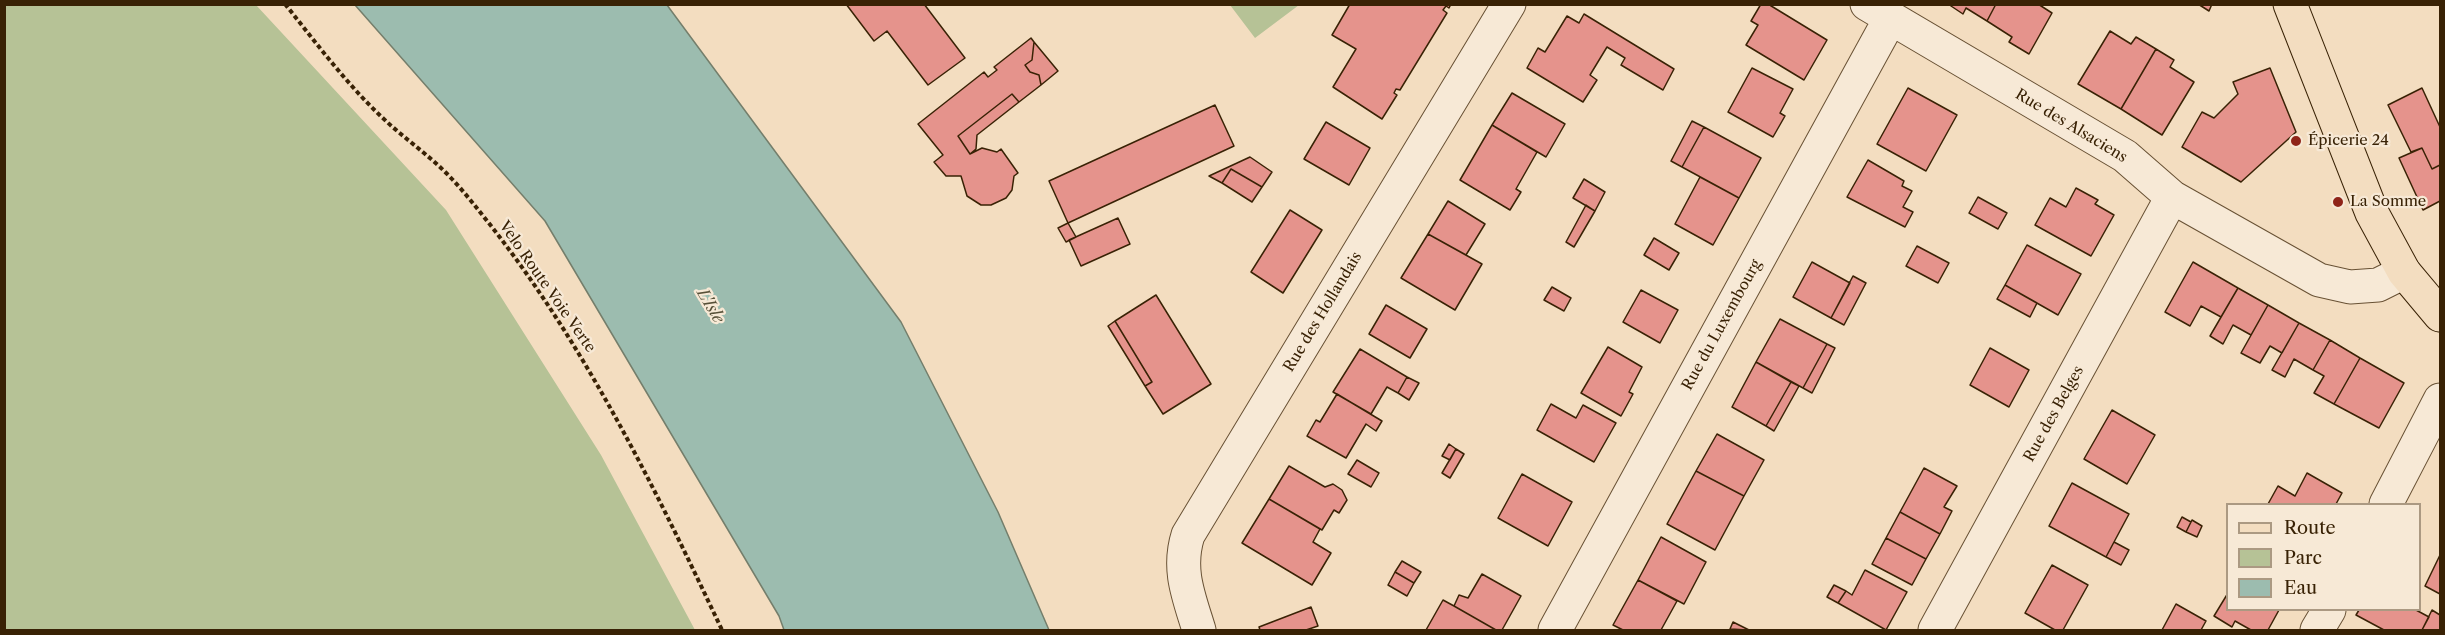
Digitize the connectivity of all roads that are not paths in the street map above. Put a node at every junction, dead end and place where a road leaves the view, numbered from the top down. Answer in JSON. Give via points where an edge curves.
{"nodes":[{"id":1,"x":1509,"y":4,"type":"edge"},
{"id":2,"x":2290,"y":4,"type":"edge"},
{"id":3,"x":1879,"y":12,"type":"edge"},
{"id":4,"x":2172,"y":197,"type":"junction"},
{"id":5,"x":2404,"y":272,"type":"junction"},
{"id":6,"x":2440,"y":315,"type":"edge"},
{"id":7,"x":2440,"y":400,"type":"edge"},
{"id":8,"x":2387,"y":503,"type":"edge"},
{"id":9,"x":2328,"y":611,"type":"edge"},
{"id":10,"x":1199,"y":630,"type":"edge"},
{"id":11,"x":1555,"y":630,"type":"edge"},
{"id":12,"x":1935,"y":630,"type":"edge"},
{"id":13,"x":2317,"y":630,"type":"edge"}],
"edges":[{"from":1,"to":10,"type":"street","name":"Rue des Hollandais","via":[[1188,535],[1182,554],[1185,584]]},
{"from":2,"to":5,"type":"main road","via":[[2372,213]]},
{"from":3,"to":4,"type":"street","name":"Rue des Alsaciens","via":[[2125,156]]},
{"from":3,"to":11,"type":"street","name":"Rue du Luxembourg"},
{"from":4,"to":5,"type":"street","name":"Rue des Alsaciens","via":[[2325,282],[2350,287],[2378,285]]},
{"from":4,"to":12,"type":"street","name":"Rue des Belges"},
{"from":5,"to":6,"type":"main road"},
{"from":7,"to":8,"type":"street"},
{"from":9,"to":13,"type":"street"}]}
